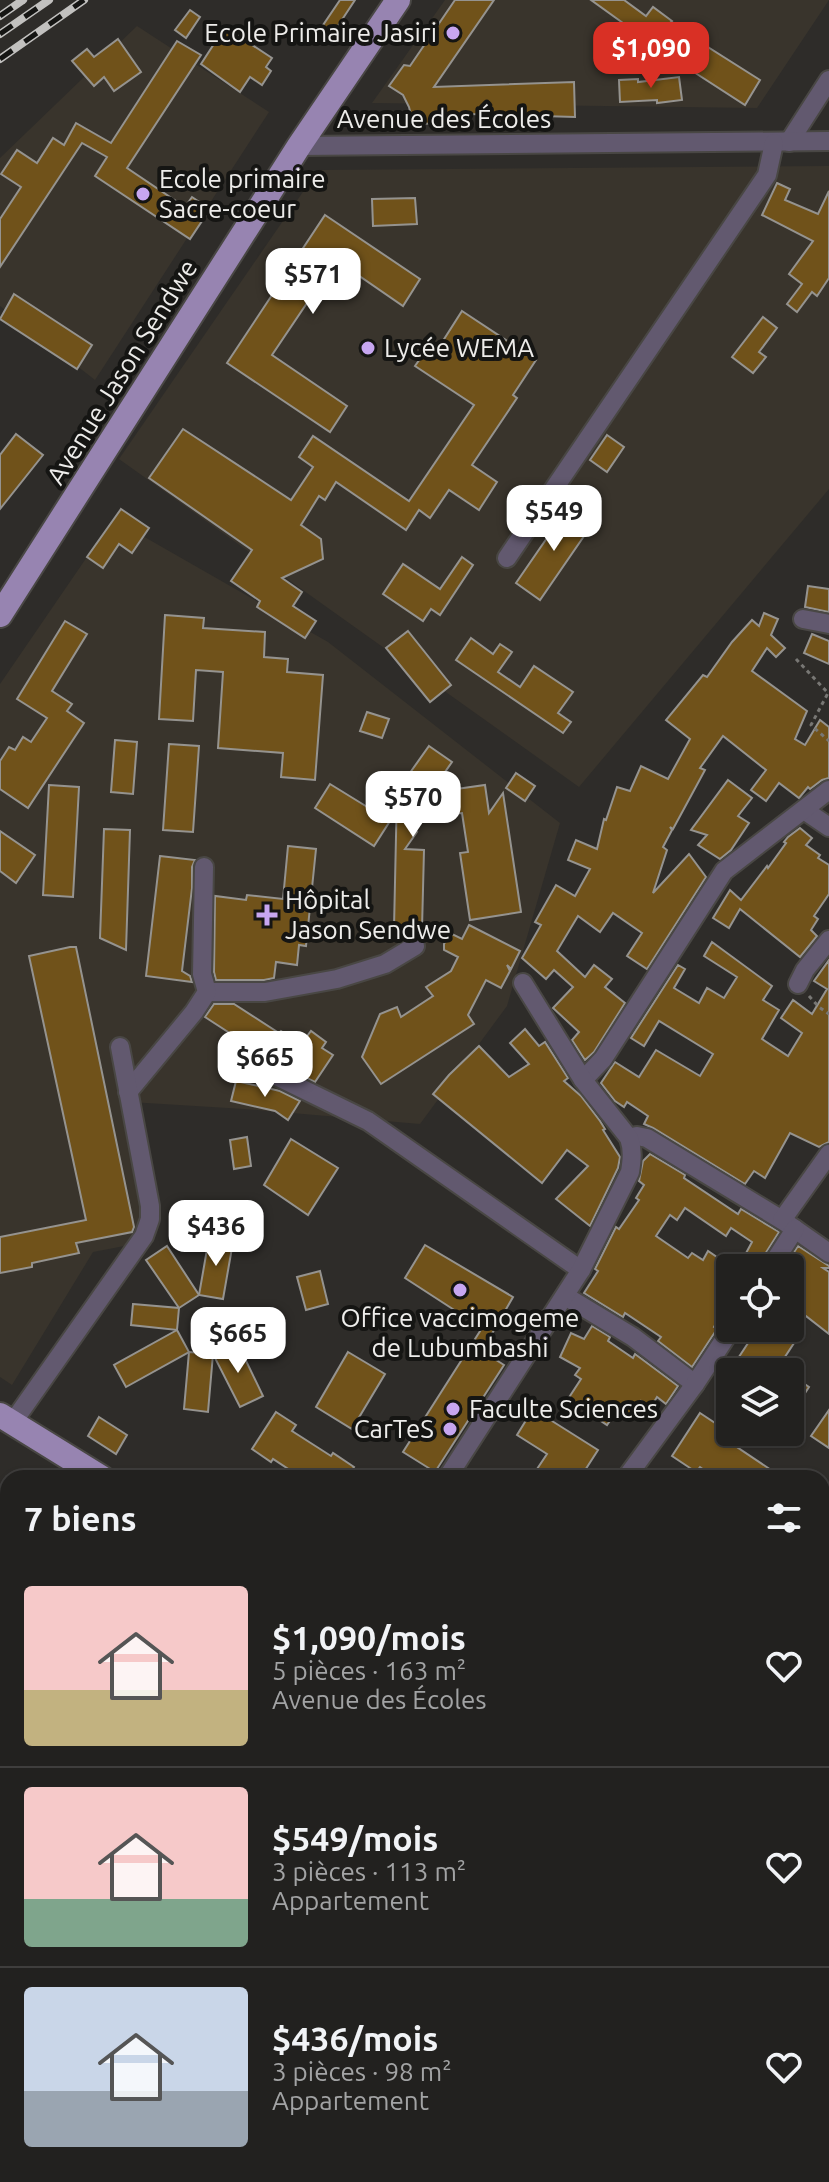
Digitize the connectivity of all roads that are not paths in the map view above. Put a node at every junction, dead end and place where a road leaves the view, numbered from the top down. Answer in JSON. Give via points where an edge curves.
{"nodes":[{"id":1,"x":398,"y":0,"type":"edge"},
{"id":2,"x":829,"y":80,"type":"edge"},
{"id":3,"x":829,"y":141,"type":"edge"},
{"id":4,"x":782,"y":142,"type":"junction"},
{"id":5,"x":299,"y":146,"type":"junction"},
{"id":6,"x":507,"y":558,"type":"dead end"},
{"id":7,"x":0,"y":615,"type":"edge"},
{"id":8,"x":803,"y":619,"type":"dead end"},
{"id":9,"x":829,"y":624,"type":"edge"},
{"id":10,"x":829,"y":790,"type":"edge"},
{"id":11,"x":804,"y":810,"type":"junction"},
{"id":12,"x":829,"y":827,"type":"edge"},
{"id":13,"x":204,"y":867,"type":"dead end"},
{"id":14,"x":829,"y":940,"type":"edge"},
{"id":15,"x":415,"y":946,"type":"dead end"},
{"id":16,"x":523,"y":983,"type":"dead end"},
{"id":17,"x":798,"y":984,"type":"road end"},
{"id":18,"x":207,"y":992,"type":"junction"},
{"id":19,"x":120,"y":1047,"type":"dead end"},
{"id":20,"x":270,"y":1073,"type":"dead end"},
{"id":21,"x":583,"y":1080,"type":"junction"},
{"id":22,"x":128,"y":1092,"type":"junction"},
{"id":23,"x":629,"y":1138,"type":"junction"},
{"id":24,"x":829,"y":1154,"type":"edge"},
{"id":25,"x":788,"y":1225,"type":"junction"},
{"id":26,"x":829,"y":1253,"type":"edge"},
{"id":27,"x":776,"y":1254,"type":"edge"},
{"id":28,"x":581,"y":1270,"type":"junction"},
{"id":29,"x":565,"y":1296,"type":"junction"},
{"id":30,"x":723,"y":1342,"type":"edge"},
{"id":31,"x":695,"y":1384,"type":"junction"},
{"id":32,"x":6,"y":1418,"type":"edge"},
{"id":33,"x":89,"y":1470,"type":"edge"},
{"id":34,"x":452,"y":1470,"type":"edge"},
{"id":35,"x":637,"y":1470,"type":"edge"}],
"edges":[{"from":1,"to":5,"type":"main road","name":"Avenue Jason Sendwe"},
{"from":2,"to":4,"type":"street"},
{"from":3,"to":4,"type":"street","name":"Avenue des Écoles"},
{"from":4,"to":5,"type":"street","name":"Avenue des Écoles"},
{"from":4,"to":6,"type":"street","via":[[767,175]]},
{"from":5,"to":7,"type":"main road","name":"Avenue Jason Sendwe"},
{"from":8,"to":9,"type":"street"},
{"from":10,"to":11,"type":"street"},
{"from":11,"to":12,"type":"street"},
{"from":11,"to":21,"type":"street","via":[[724,871],[603,1059]]},
{"from":13,"to":18,"type":"street","via":[[202,974]]},
{"from":14,"to":17,"type":"street"},
{"from":15,"to":18,"type":"street","via":[[385,964],[337,979],[265,992]]},
{"from":16,"to":21,"type":"street"},
{"from":18,"to":22,"type":"street"},
{"from":19,"to":22,"type":"street"},
{"from":20,"to":28,"type":"street","via":[[368,1121]]},
{"from":21,"to":23,"type":"street"},
{"from":22,"to":32,"type":"street","via":[[150,1206],[144,1236]]},
{"from":23,"to":25,"type":"street","via":[[647,1138]]},
{"from":23,"to":28,"type":"street","via":[[630,1172]]},
{"from":24,"to":25,"type":"street"},
{"from":25,"to":26,"type":"street"},
{"from":25,"to":27,"type":"street"},
{"from":28,"to":29,"type":"street"},
{"from":29,"to":31,"type":"street","via":[[633,1337]]},
{"from":29,"to":34,"type":"street"},
{"from":30,"to":31,"type":"street"},
{"from":31,"to":35,"type":"street"},
{"from":32,"to":33,"type":"main road"}]}
